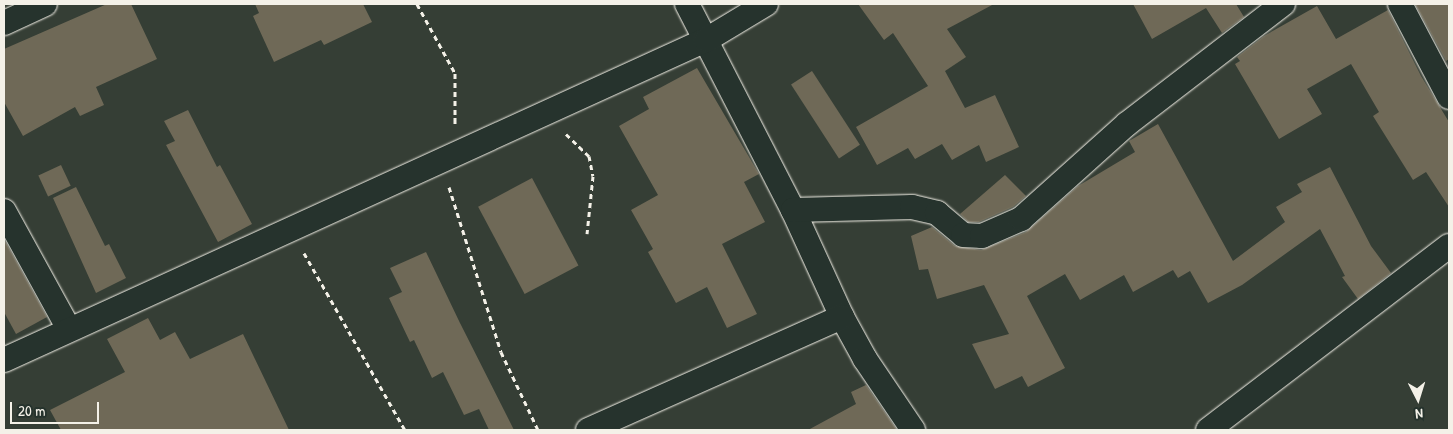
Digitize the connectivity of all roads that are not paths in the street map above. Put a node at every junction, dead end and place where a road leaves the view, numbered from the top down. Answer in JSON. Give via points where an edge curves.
{"nodes":[{"id":1,"x":45,"y":4,"type":"edge"},
{"id":2,"x":688,"y":4,"type":"edge"},
{"id":3,"x":766,"y":4,"type":"edge"},
{"id":4,"x":1283,"y":4,"type":"edge"},
{"id":5,"x":1400,"y":4,"type":"edge"},
{"id":6,"x":4,"y":23,"type":"edge"},
{"id":7,"x":706,"y":40,"type":"junction"},
{"id":8,"x":1449,"y":98,"type":"edge"},
{"id":9,"x":793,"y":210,"type":"junction"},
{"id":10,"x":4,"y":211,"type":"edge"},
{"id":11,"x":1449,"y":246,"type":"edge"},
{"id":12,"x":842,"y":317,"type":"junction"},
{"id":13,"x":69,"y":329,"type":"junction"},
{"id":14,"x":4,"y":360,"type":"edge"},
{"id":15,"x":588,"y":430,"type":"edge"},
{"id":16,"x":913,"y":430,"type":"edge"},
{"id":17,"x":1208,"y":430,"type":"edge"}],
"edges":[{"from":1,"to":6,"type":"street"},
{"from":2,"to":7,"type":"street"},
{"from":3,"to":7,"type":"street"},
{"from":4,"to":9,"type":"street","via":[[1127,124],[1020,219],[982,236],[963,235],[937,213],[912,208]]},
{"from":5,"to":8,"type":"street"},
{"from":7,"to":9,"type":"street"},
{"from":7,"to":13,"type":"street"},
{"from":9,"to":12,"type":"street"},
{"from":10,"to":13,"type":"street"},
{"from":11,"to":17,"type":"street"},
{"from":12,"to":15,"type":"street"},
{"from":12,"to":16,"type":"street","via":[[865,359]]},
{"from":13,"to":14,"type":"street"}]}
